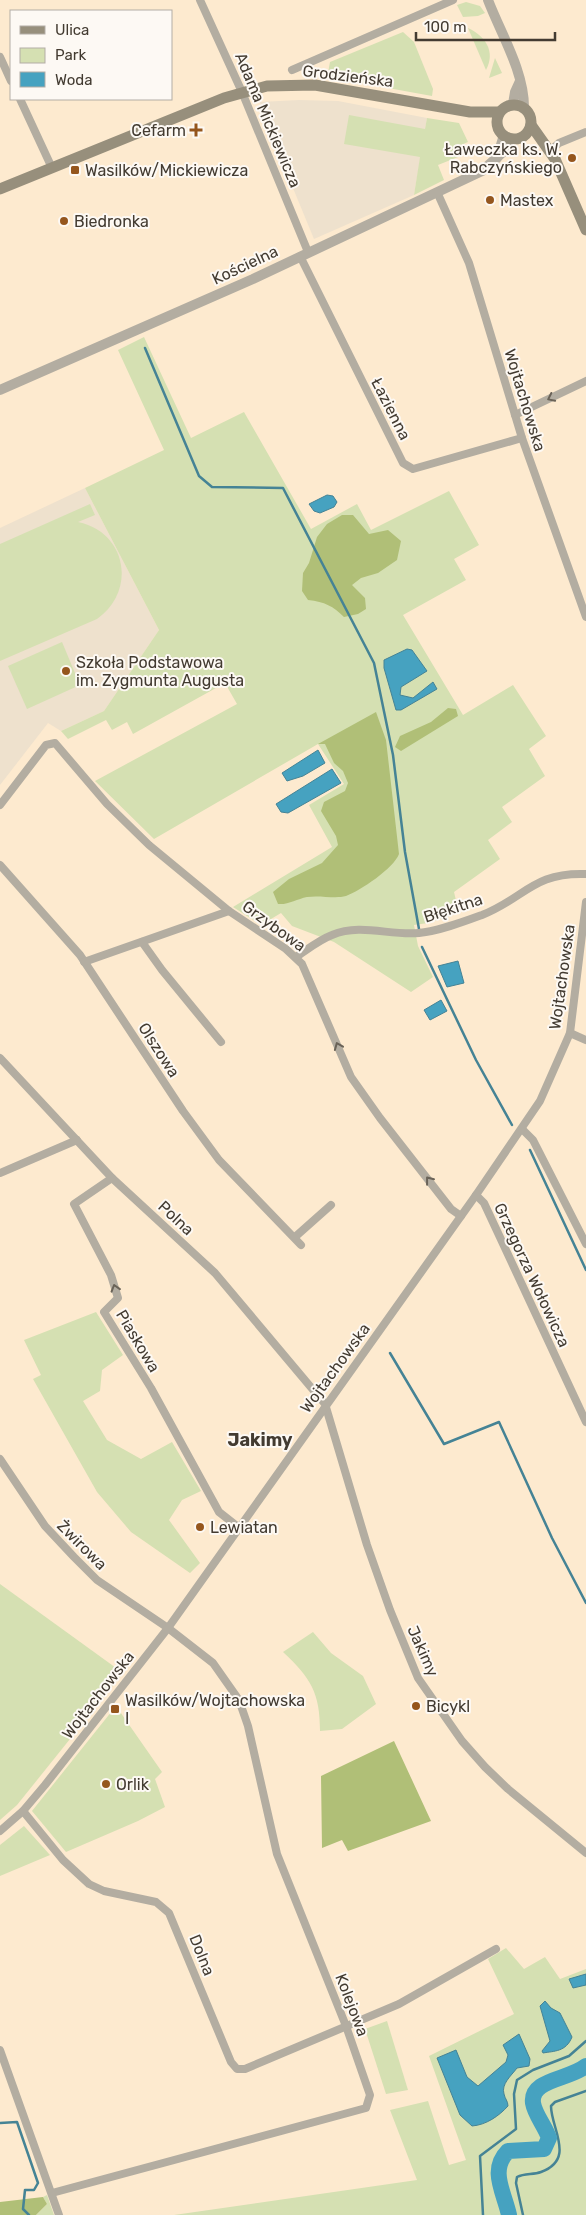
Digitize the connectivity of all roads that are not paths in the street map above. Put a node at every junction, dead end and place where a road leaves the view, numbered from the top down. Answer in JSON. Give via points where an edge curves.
{"nodes":[{"id":1,"x":200,"y":0,"type":"edge"},
{"id":2,"x":453,"y":0,"type":"edge"},
{"id":3,"x":488,"y":0,"type":"edge"},
{"id":4,"x":5,"y":61,"type":"edge"},
{"id":5,"x":292,"y":70,"type":"dead end"},
{"id":6,"x":10,"y":78,"type":"edge"},
{"id":7,"x":242,"y":92,"type":"junction"},
{"id":8,"x":20,"y":100,"type":"edge"},
{"id":9,"x":518,"y":106,"type":"junction"},
{"id":10,"x":498,"y":117,"type":"junction"},
{"id":11,"x":528,"y":130,"type":"junction"},
{"id":12,"x":586,"y":132,"type":"edge"},
{"id":13,"x":508,"y":137,"type":"junction"},
{"id":14,"x":548,"y":149,"type":"junction"},
{"id":15,"x":52,"y":168,"type":"junction"},
{"id":16,"x":0,"y":189,"type":"edge"},
{"id":17,"x":437,"y":192,"type":"junction"},
{"id":18,"x":586,"y":230,"type":"edge"},
{"id":19,"x":304,"y":254,"type":"junction"},
{"id":20,"x":586,"y":381,"type":"edge"},
{"id":21,"x":0,"y":390,"type":"edge"},
{"id":22,"x":515,"y":415,"type":"junction"},
{"id":23,"x":522,"y":438,"type":"junction"},
{"id":24,"x":586,"y":617,"type":"edge"},
{"id":25,"x":0,"y":805,"type":"edge"},
{"id":26,"x":0,"y":865,"type":"edge"},
{"id":27,"x":586,"y":874,"type":"edge"},
{"id":28,"x":586,"y":902,"type":"edge"},
{"id":29,"x":229,"y":911,"type":"junction"},
{"id":30,"x":142,"y":942,"type":"junction"},
{"id":31,"x":296,"y":957,"type":"junction"},
{"id":32,"x":84,"y":962,"type":"junction"},
{"id":33,"x":570,"y":1033,"type":"junction"},
{"id":34,"x":586,"y":1040,"type":"edge"},
{"id":35,"x":221,"y":1042,"type":"dead end"},
{"id":36,"x":0,"y":1058,"type":"edge"},
{"id":37,"x":522,"y":1129,"type":"junction"},
{"id":38,"x":77,"y":1140,"type":"junction"},
{"id":39,"x":0,"y":1173,"type":"edge"},
{"id":40,"x":112,"y":1178,"type":"junction"},
{"id":41,"x":476,"y":1195,"type":"junction"},
{"id":42,"x":332,"y":1204,"type":"dead end"},
{"id":43,"x":461,"y":1216,"type":"junction"},
{"id":44,"x":295,"y":1237,"type":"junction"},
{"id":45,"x":586,"y":1244,"type":"edge"},
{"id":46,"x":301,"y":1245,"type":"dead end"},
{"id":47,"x":326,"y":1404,"type":"junction"},
{"id":48,"x":586,"y":1422,"type":"edge"},
{"id":49,"x":0,"y":1459,"type":"edge"},
{"id":50,"x":238,"y":1527,"type":"junction"},
{"id":51,"x":168,"y":1628,"type":"junction"},
{"id":52,"x":22,"y":1811,"type":"junction"},
{"id":53,"x":0,"y":1831,"type":"edge"},
{"id":54,"x":586,"y":1853,"type":"edge"},
{"id":55,"x":496,"y":1949,"type":"dead end"},
{"id":56,"x":346,"y":2026,"type":"junction"},
{"id":57,"x":0,"y":2050,"type":"edge"},
{"id":58,"x":52,"y":2193,"type":"junction"},
{"id":59,"x":59,"y":2215,"type":"edge"}],
"edges":[{"from":1,"to":7,"type":"street","name":"Adama Mickiewicza"},
{"from":2,"to":5,"type":"street"},
{"from":3,"to":9,"type":"street","via":[[524,94]]},
{"from":4,"to":6,"type":"street"},
{"from":7,"to":10,"type":"main road","name":"Grodzieńska","via":[[283,85],[315,85]]},
{"from":7,"to":15,"type":"main road","name":"Grodzieńska"},
{"from":7,"to":19,"type":"street","name":"Adama Mickiewicza"},
{"from":8,"to":15,"type":"street"},
{"from":9,"to":10,"type":"main road","via":[[505,107]]},
{"from":9,"to":11,"type":"main road","via":[[530,114]]},
{"from":10,"to":13,"type":"main road"},
{"from":11,"to":13,"type":"main road"},
{"from":11,"to":14,"type":"main road"},
{"from":12,"to":14,"type":"street"},
{"from":13,"to":17,"type":"street","name":"Kościelna","via":[[496,158],[482,171]]},
{"from":14,"to":18,"type":"main road"},
{"from":15,"to":16,"type":"main road","name":"Grodzieńska"},
{"from":17,"to":19,"type":"street","name":"Kościelna"},
{"from":17,"to":22,"type":"street","name":"Wojtachowska","via":[[469,263]]},
{"from":19,"to":21,"type":"street","name":"Kościelna"},
{"from":19,"to":23,"type":"street","name":"Łazienna","via":[[403,463],[414,469]]},
{"from":20,"to":22,"type":"street","one_way":true},
{"from":22,"to":23,"type":"street","name":"Wojtachowska"},
{"from":23,"to":24,"type":"street","name":"Wojtachowska"},
{"from":25,"to":29,"type":"street","name":"Grzybowa","via":[[46,745],[57,744],[107,804],[149,845]]},
{"from":26,"to":32,"type":"street","name":"Olszowa"},
{"from":27,"to":31,"type":"street","name":"Błękitna","via":[[553,876],[482,915],[431,931],[411,933],[363,929],[337,933]]},
{"from":28,"to":33,"type":"street","name":"Wojtachowska"},
{"from":29,"to":30,"type":"street"},
{"from":29,"to":31,"type":"street","name":"Grzybowa"},
{"from":30,"to":32,"type":"street"},
{"from":30,"to":35,"type":"street"},
{"from":43,"to":31,"type":"street","name":"Grzybowa","one_way":true,"via":[[451,1209],[351,1077],[302,964]]},
{"from":32,"to":44,"type":"street","name":"Olszowa","via":[[219,1160]]},
{"from":33,"to":34,"type":"street"},
{"from":33,"to":37,"type":"street","name":"Wojtachowska","via":[[551,1079]]},
{"from":36,"to":38,"type":"street","name":"Polna"},
{"from":37,"to":41,"type":"street","name":"Wojtachowska"},
{"from":37,"to":45,"type":"street","via":[[533,1140]]},
{"from":38,"to":39,"type":"street"},
{"from":38,"to":40,"type":"street","name":"Polna"},
{"from":40,"to":47,"type":"street","name":"Polna","via":[[214,1274]]},
{"from":50,"to":40,"type":"street","name":"Piaskowa","one_way":true,"via":[[219,1512],[151,1388],[104,1312],[118,1298],[111,1275],[74,1204]]},
{"from":41,"to":43,"type":"street","name":"Wojtachowska"},
{"from":41,"to":48,"type":"street","name":"Grzegorza Wołowicza","via":[[484,1204]]},
{"from":42,"to":44,"type":"street"},
{"from":43,"to":47,"type":"street","name":"Wojtachowska"},
{"from":44,"to":46,"type":"street","name":"Olszowa"},
{"from":47,"to":50,"type":"street","name":"Wojtachowska"},
{"from":47,"to":54,"type":"street","name":"Jakimy","via":[[367,1545],[418,1678],[462,1741],[485,1767]]},
{"from":49,"to":51,"type":"street","name":"Żwirowa","via":[[44,1526],[74,1557],[97,1580]]},
{"from":50,"to":51,"type":"street","name":"Wojtachowska"},
{"from":51,"to":52,"type":"street","name":"Wojtachowska"},
{"from":51,"to":56,"type":"street","name":"Kolejowa","via":[[213,1663],[239,1700],[248,1726],[277,1854]]},
{"from":52,"to":53,"type":"street","name":"Wojtachowska"},
{"from":52,"to":56,"type":"street","name":"Dolna","via":[[63,1860],[89,1884],[104,1891],[156,1902],[169,1913],[231,2062],[237,2069],[245,2069]]},
{"from":55,"to":56,"type":"street","via":[[399,2004]]},
{"from":56,"to":58,"type":"street","name":"Kolejowa","via":[[370,2095],[366,2108]]},
{"from":57,"to":58,"type":"street"},
{"from":58,"to":59,"type":"street"}]}
